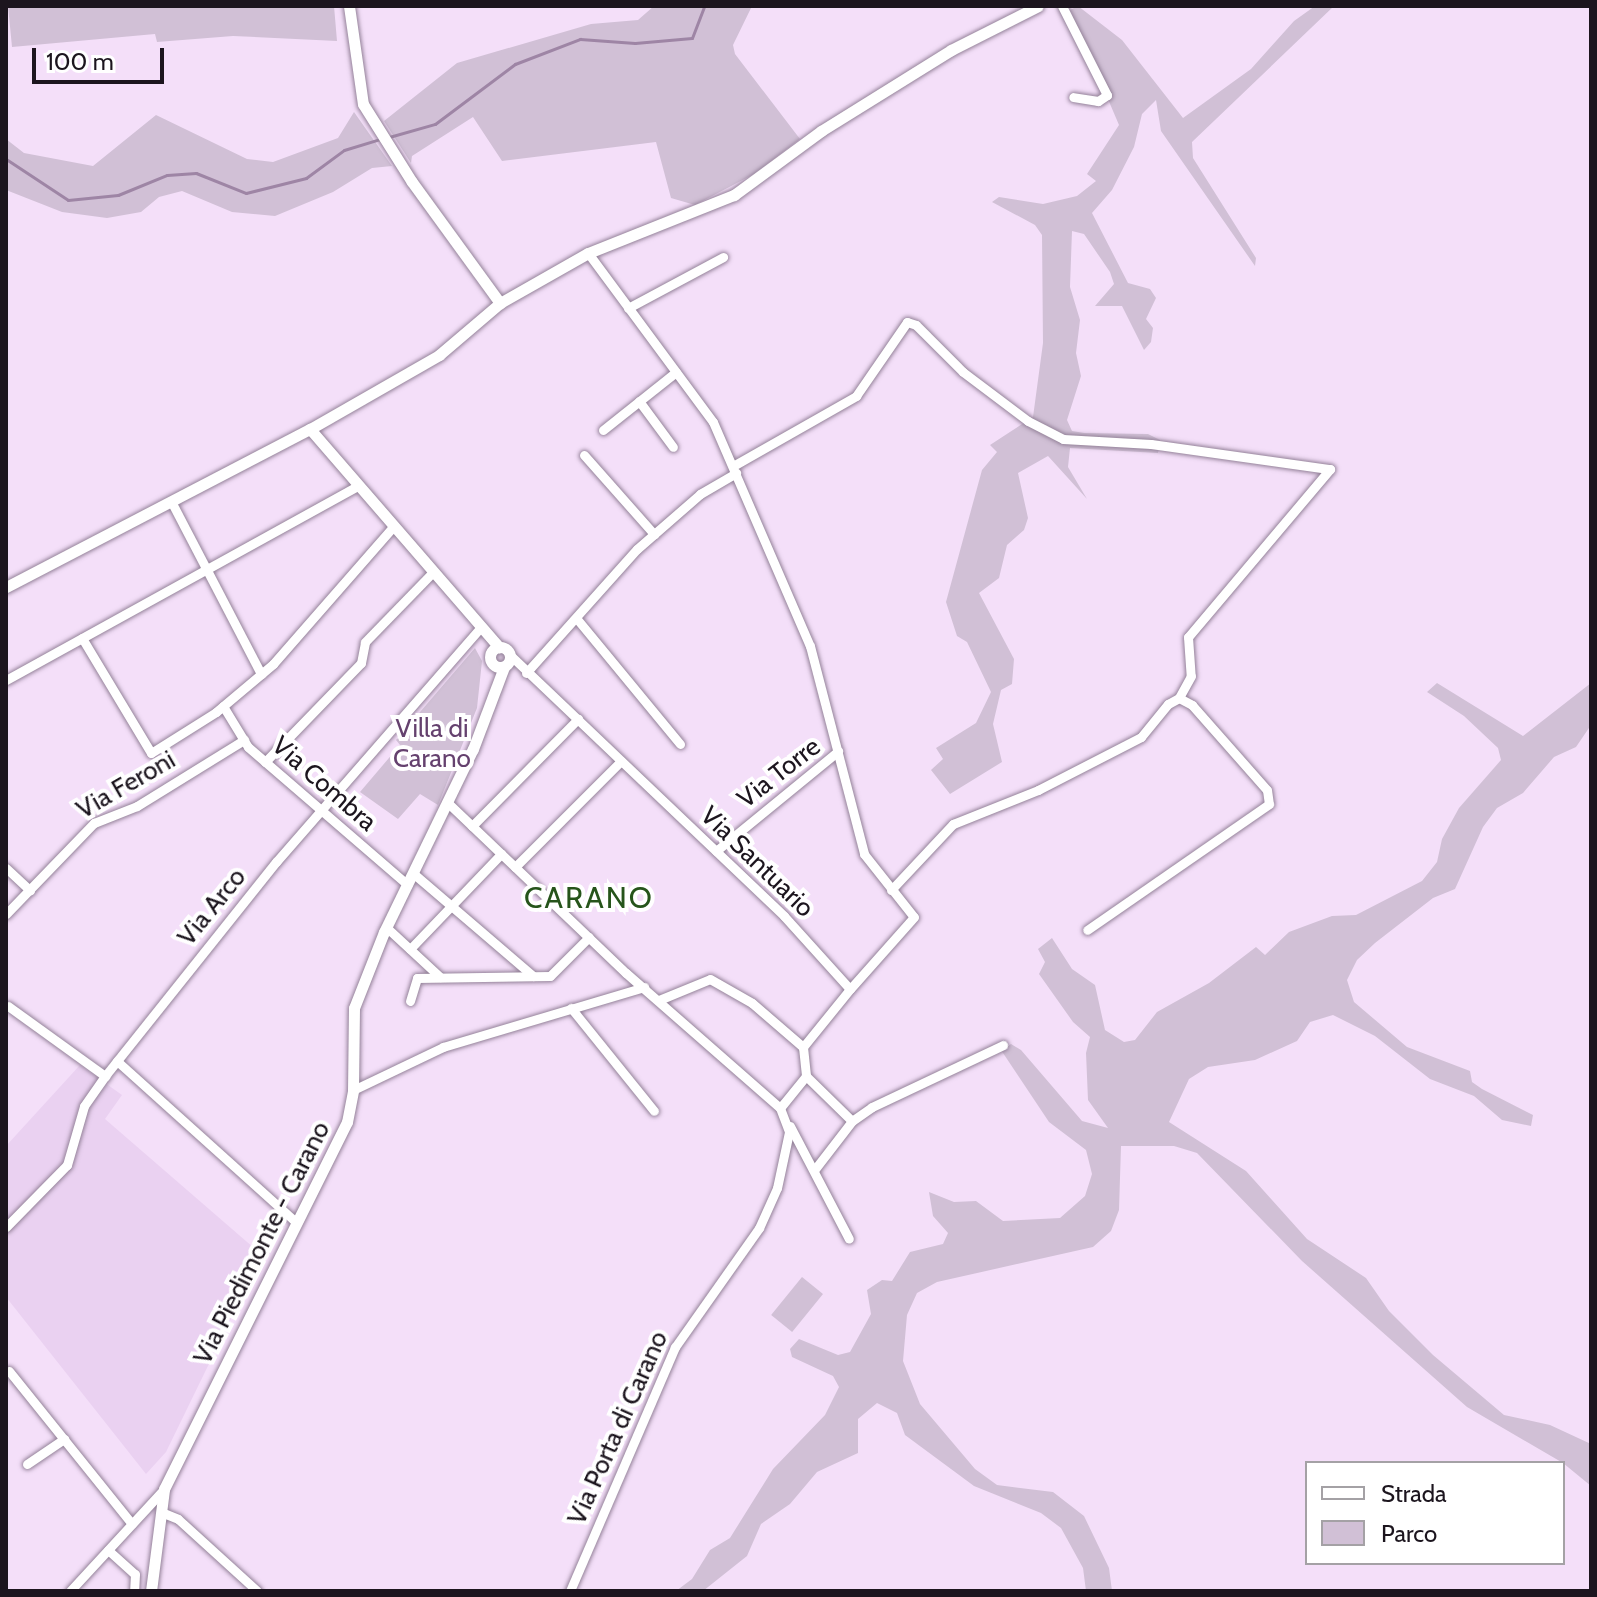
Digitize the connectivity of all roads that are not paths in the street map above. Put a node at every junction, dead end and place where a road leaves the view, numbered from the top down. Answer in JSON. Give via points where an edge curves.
{"nodes":[{"id":1,"x":349,"y":6,"type":"edge"},
{"id":2,"x":1038,"y":6,"type":"edge"},
{"id":3,"x":1062,"y":6,"type":"edge"},
{"id":4,"x":1073,"y":97,"type":"dead end"},
{"id":5,"x":588,"y":253,"type":"junction"},
{"id":6,"x":723,"y":257,"type":"dead end"},
{"id":7,"x":500,"y":303,"type":"junction"},
{"id":8,"x":628,"y":308,"type":"junction"},
{"id":9,"x":676,"y":372,"type":"junction"},
{"id":10,"x":639,"y":401,"type":"junction"},
{"id":11,"x":310,"y":429,"type":"junction"},
{"id":12,"x":603,"y":430,"type":"dead end"},
{"id":13,"x":673,"y":447,"type":"dead end"},
{"id":14,"x":584,"y":455,"type":"dead end"},
{"id":15,"x":734,"y":470,"type":"junction"},
{"id":16,"x":358,"y":486,"type":"junction"},
{"id":17,"x":172,"y":503,"type":"junction"},
{"id":18,"x":393,"y":527,"type":"junction"},
{"id":19,"x":654,"y":534,"type":"junction"},
{"id":20,"x":208,"y":568,"type":"junction"},
{"id":21,"x":432,"y":573,"type":"junction"},
{"id":22,"x":6,"y":587,"type":"edge"},
{"id":23,"x":577,"y":619,"type":"junction"},
{"id":24,"x":481,"y":631,"type":"junction"},
{"id":25,"x":82,"y":638,"type":"junction"},
{"id":26,"x":501,"y":658,"type":"junction"},
{"id":27,"x":525,"y":672,"type":"junction"},
{"id":28,"x":261,"y":674,"type":"junction"},
{"id":29,"x":6,"y":680,"type":"edge"},
{"id":30,"x":1179,"y":698,"type":"junction"},
{"id":31,"x":223,"y":706,"type":"junction"},
{"id":32,"x":578,"y":719,"type":"junction"},
{"id":33,"x":244,"y":740,"type":"junction"},
{"id":34,"x":680,"y":744,"type":"dead end"},
{"id":35,"x":838,"y":751,"type":"junction"},
{"id":36,"x":621,"y":761,"type":"junction"},
{"id":37,"x":265,"y":762,"type":"junction"},
{"id":38,"x":448,"y":803,"type":"junction"},
{"id":39,"x":323,"y":811,"type":"junction"},
{"id":40,"x":472,"y":826,"type":"junction"},
{"id":41,"x":716,"y":851,"type":"junction"},
{"id":42,"x":501,"y":854,"type":"junction"},
{"id":43,"x":515,"y":867,"type":"junction"},
{"id":44,"x":6,"y":868,"type":"edge"},
{"id":45,"x":411,"y":880,"type":"junction"},
{"id":46,"x":30,"y":890,"type":"junction"},
{"id":47,"x":891,"y":890,"type":"junction"},
{"id":48,"x":452,"y":907,"type":"junction"},
{"id":49,"x":6,"y":914,"type":"edge"},
{"id":50,"x":386,"y":927,"type":"junction"},
{"id":51,"x":1087,"y":930,"type":"dead end"},
{"id":52,"x":589,"y":937,"type":"junction"},
{"id":53,"x":410,"y":949,"type":"junction"},
{"id":54,"x":440,"y":977,"type":"junction"},
{"id":55,"x":533,"y":977,"type":"junction"},
{"id":56,"x":644,"y":987,"type":"junction"},
{"id":57,"x":850,"y":989,"type":"junction"},
{"id":58,"x":659,"y":1000,"type":"junction"},
{"id":59,"x":410,"y":1001,"type":"dead end"},
{"id":60,"x":8,"y":1006,"type":"edge"},
{"id":61,"x":571,"y":1008,"type":"junction"},
{"id":62,"x":1003,"y":1045,"type":"dead end"},
{"id":63,"x":803,"y":1047,"type":"junction"},
{"id":64,"x":117,"y":1061,"type":"junction"},
{"id":65,"x":105,"y":1076,"type":"junction"},
{"id":66,"x":806,"y":1076,"type":"junction"},
{"id":67,"x":353,"y":1090,"type":"junction"},
{"id":68,"x":780,"y":1108,"type":"junction"},
{"id":69,"x":654,"y":1111,"type":"dead end"},
{"id":70,"x":787,"y":1120,"type":"junction"},
{"id":71,"x":852,"y":1121,"type":"junction"},
{"id":72,"x":815,"y":1169,"type":"junction"},
{"id":73,"x":296,"y":1222,"type":"junction"},
{"id":74,"x":6,"y":1227,"type":"edge"},
{"id":75,"x":849,"y":1239,"type":"dead end"},
{"id":76,"x":9,"y":1371,"type":"dead end"},
{"id":77,"x":64,"y":1439,"type":"junction"},
{"id":78,"x":27,"y":1464,"type":"dead end"},
{"id":79,"x":164,"y":1489,"type":"junction"},
{"id":80,"x":161,"y":1512,"type":"junction"},
{"id":81,"x":132,"y":1524,"type":"junction"},
{"id":82,"x":108,"y":1550,"type":"junction"},
{"id":83,"x":70,"y":1591,"type":"edge"},
{"id":84,"x":134,"y":1591,"type":"edge"},
{"id":85,"x":151,"y":1591,"type":"edge"},
{"id":86,"x":257,"y":1591,"type":"edge"},
{"id":87,"x":570,"y":1591,"type":"edge"}],
"edges":[{"from":1,"to":7,"type":"street","via":[[359,89],[369,115]]},
{"from":2,"to":5,"type":"street","via":[[951,50],[821,131],[734,195]]},
{"from":3,"to":4,"type":"street","via":[[1107,95],[1098,101]]},
{"from":5,"to":7,"type":"street"},
{"from":5,"to":8,"type":"street"},
{"from":6,"to":8,"type":"street"},
{"from":7,"to":11,"type":"street","via":[[439,355]]},
{"from":8,"to":9,"type":"street"},
{"from":9,"to":10,"type":"street"},
{"from":9,"to":15,"type":"street","via":[[713,422]]},
{"from":10,"to":12,"type":"street"},
{"from":10,"to":13,"type":"street"},
{"from":11,"to":16,"type":"street"},
{"from":11,"to":17,"type":"street"},
{"from":14,"to":19,"type":"street"},
{"from":15,"to":19,"type":"street"},
{"from":15,"to":30,"type":"street","via":[[856,396],[907,322],[1006,405],[1063,439],[1169,446],[1330,469],[1191,630],[1191,676]]},
{"from":15,"to":35,"type":"street","via":[[810,646]]},
{"from":16,"to":18,"type":"street"},
{"from":16,"to":20,"type":"street"},
{"from":17,"to":20,"type":"street"},
{"from":17,"to":22,"type":"street"},
{"from":18,"to":21,"type":"street"},
{"from":18,"to":28,"type":"street"},
{"from":19,"to":23,"type":"street"},
{"from":20,"to":25,"type":"street"},
{"from":20,"to":28,"type":"street"},
{"from":21,"to":24,"type":"street"},
{"from":21,"to":37,"type":"street","via":[[365,642],[361,663]]},
{"from":23,"to":27,"type":"street"},
{"from":23,"to":34,"type":"street"},
{"from":24,"to":26,"type":"street"},
{"from":24,"to":39,"type":"street","name":"Via Arco"},
{"from":25,"to":29,"type":"street"},
{"from":25,"to":31,"type":"street","via":[[151,753]]},
{"from":26,"to":27,"type":"street","name":"Via Santuario"},
{"from":26,"to":38,"type":"street","name":"Via Piedimonte - Carano","via":[[493,692]]},
{"from":27,"to":32,"type":"street","name":"Via Santuario"},
{"from":28,"to":31,"type":"street"},
{"from":30,"to":47,"type":"street","via":[[1141,737],[1038,790],[953,824]]},
{"from":30,"to":51,"type":"street","via":[[1192,705],[1271,800]]},
{"from":31,"to":33,"type":"street","name":"Via Combra"},
{"from":32,"to":36,"type":"street","name":"Via Santuario"},
{"from":32,"to":40,"type":"street"},
{"from":33,"to":37,"type":"street","name":"Via Combra"},
{"from":33,"to":46,"type":"street","name":"Via Feroni","via":[[137,806],[94,823]]},
{"from":35,"to":41,"type":"street","name":"Via Torre"},
{"from":35,"to":47,"type":"street","name":"Via Torre","via":[[864,854]]},
{"from":36,"to":41,"type":"street","name":"Via Santuario"},
{"from":36,"to":43,"type":"street"},
{"from":37,"to":39,"type":"street","name":"Via Combra"},
{"from":38,"to":40,"type":"street"},
{"from":38,"to":45,"type":"street","name":"Via Piedimonte - Carano"},
{"from":39,"to":45,"type":"street","name":"Via Combra"},
{"from":39,"to":64,"type":"street","name":"Via Arco"},
{"from":40,"to":42,"type":"street"},
{"from":41,"to":57,"type":"street","name":"Via Santuario"},
{"from":42,"to":43,"type":"street"},
{"from":42,"to":48,"type":"street"},
{"from":43,"to":52,"type":"street"},
{"from":44,"to":46,"type":"street"},
{"from":45,"to":48,"type":"street","name":"Via Combra"},
{"from":45,"to":50,"type":"street","name":"Via Piedimonte - Carano"},
{"from":46,"to":49,"type":"street","name":"Via Feroni"},
{"from":47,"to":57,"type":"street","name":"Via Torre","via":[[914,917]]},
{"from":48,"to":53,"type":"street"},
{"from":48,"to":55,"type":"street","name":"Via Combra"},
{"from":50,"to":53,"type":"street"},
{"from":50,"to":67,"type":"street","name":"Via Piedimonte - Carano","via":[[354,1008]]},
{"from":52,"to":55,"type":"street","via":[[560,970]]},
{"from":52,"to":56,"type":"street"},
{"from":53,"to":54,"type":"street"},
{"from":54,"to":55,"type":"street"},
{"from":54,"to":59,"type":"street","via":[[417,978]]},
{"from":56,"to":58,"type":"street"},
{"from":56,"to":61,"type":"street"},
{"from":57,"to":63,"type":"street"},
{"from":58,"to":63,"type":"street","via":[[710,979],[752,1003]]},
{"from":58,"to":68,"type":"street"},
{"from":60,"to":65,"type":"street"},
{"from":61,"to":67,"type":"street","via":[[443,1047]]},
{"from":61,"to":69,"type":"street"},
{"from":62,"to":71,"type":"street"},
{"from":63,"to":66,"type":"street"},
{"from":64,"to":65,"type":"street","name":"Via Arco"},
{"from":64,"to":73,"type":"street"},
{"from":65,"to":74,"type":"street","name":"Via Arco","via":[[84,1106],[67,1165]]},
{"from":66,"to":68,"type":"street"},
{"from":66,"to":71,"type":"street"},
{"from":67,"to":73,"type":"street","name":"Via Piedimonte - Carano","via":[[347,1122]]},
{"from":68,"to":70,"type":"street"},
{"from":70,"to":72,"type":"street"},
{"from":70,"to":87,"type":"street","name":"Via Porta di Carano","via":[[777,1188],[759,1228],[675,1347]]},
{"from":71,"to":72,"type":"street"},
{"from":72,"to":75,"type":"street"},
{"from":73,"to":79,"type":"street","name":"Via Piedimonte - Carano"},
{"from":76,"to":77,"type":"street"},
{"from":77,"to":78,"type":"street"},
{"from":77,"to":81,"type":"street"},
{"from":79,"to":80,"type":"street","name":"Via Piedimonte - Carano"},
{"from":79,"to":81,"type":"street"},
{"from":80,"to":85,"type":"street","name":"Via Piedimonte - Carano"},
{"from":80,"to":86,"type":"street","via":[[178,1519]]},
{"from":81,"to":82,"type":"street"},
{"from":82,"to":83,"type":"street"},
{"from":82,"to":84,"type":"street","via":[[135,1574]]}]}
